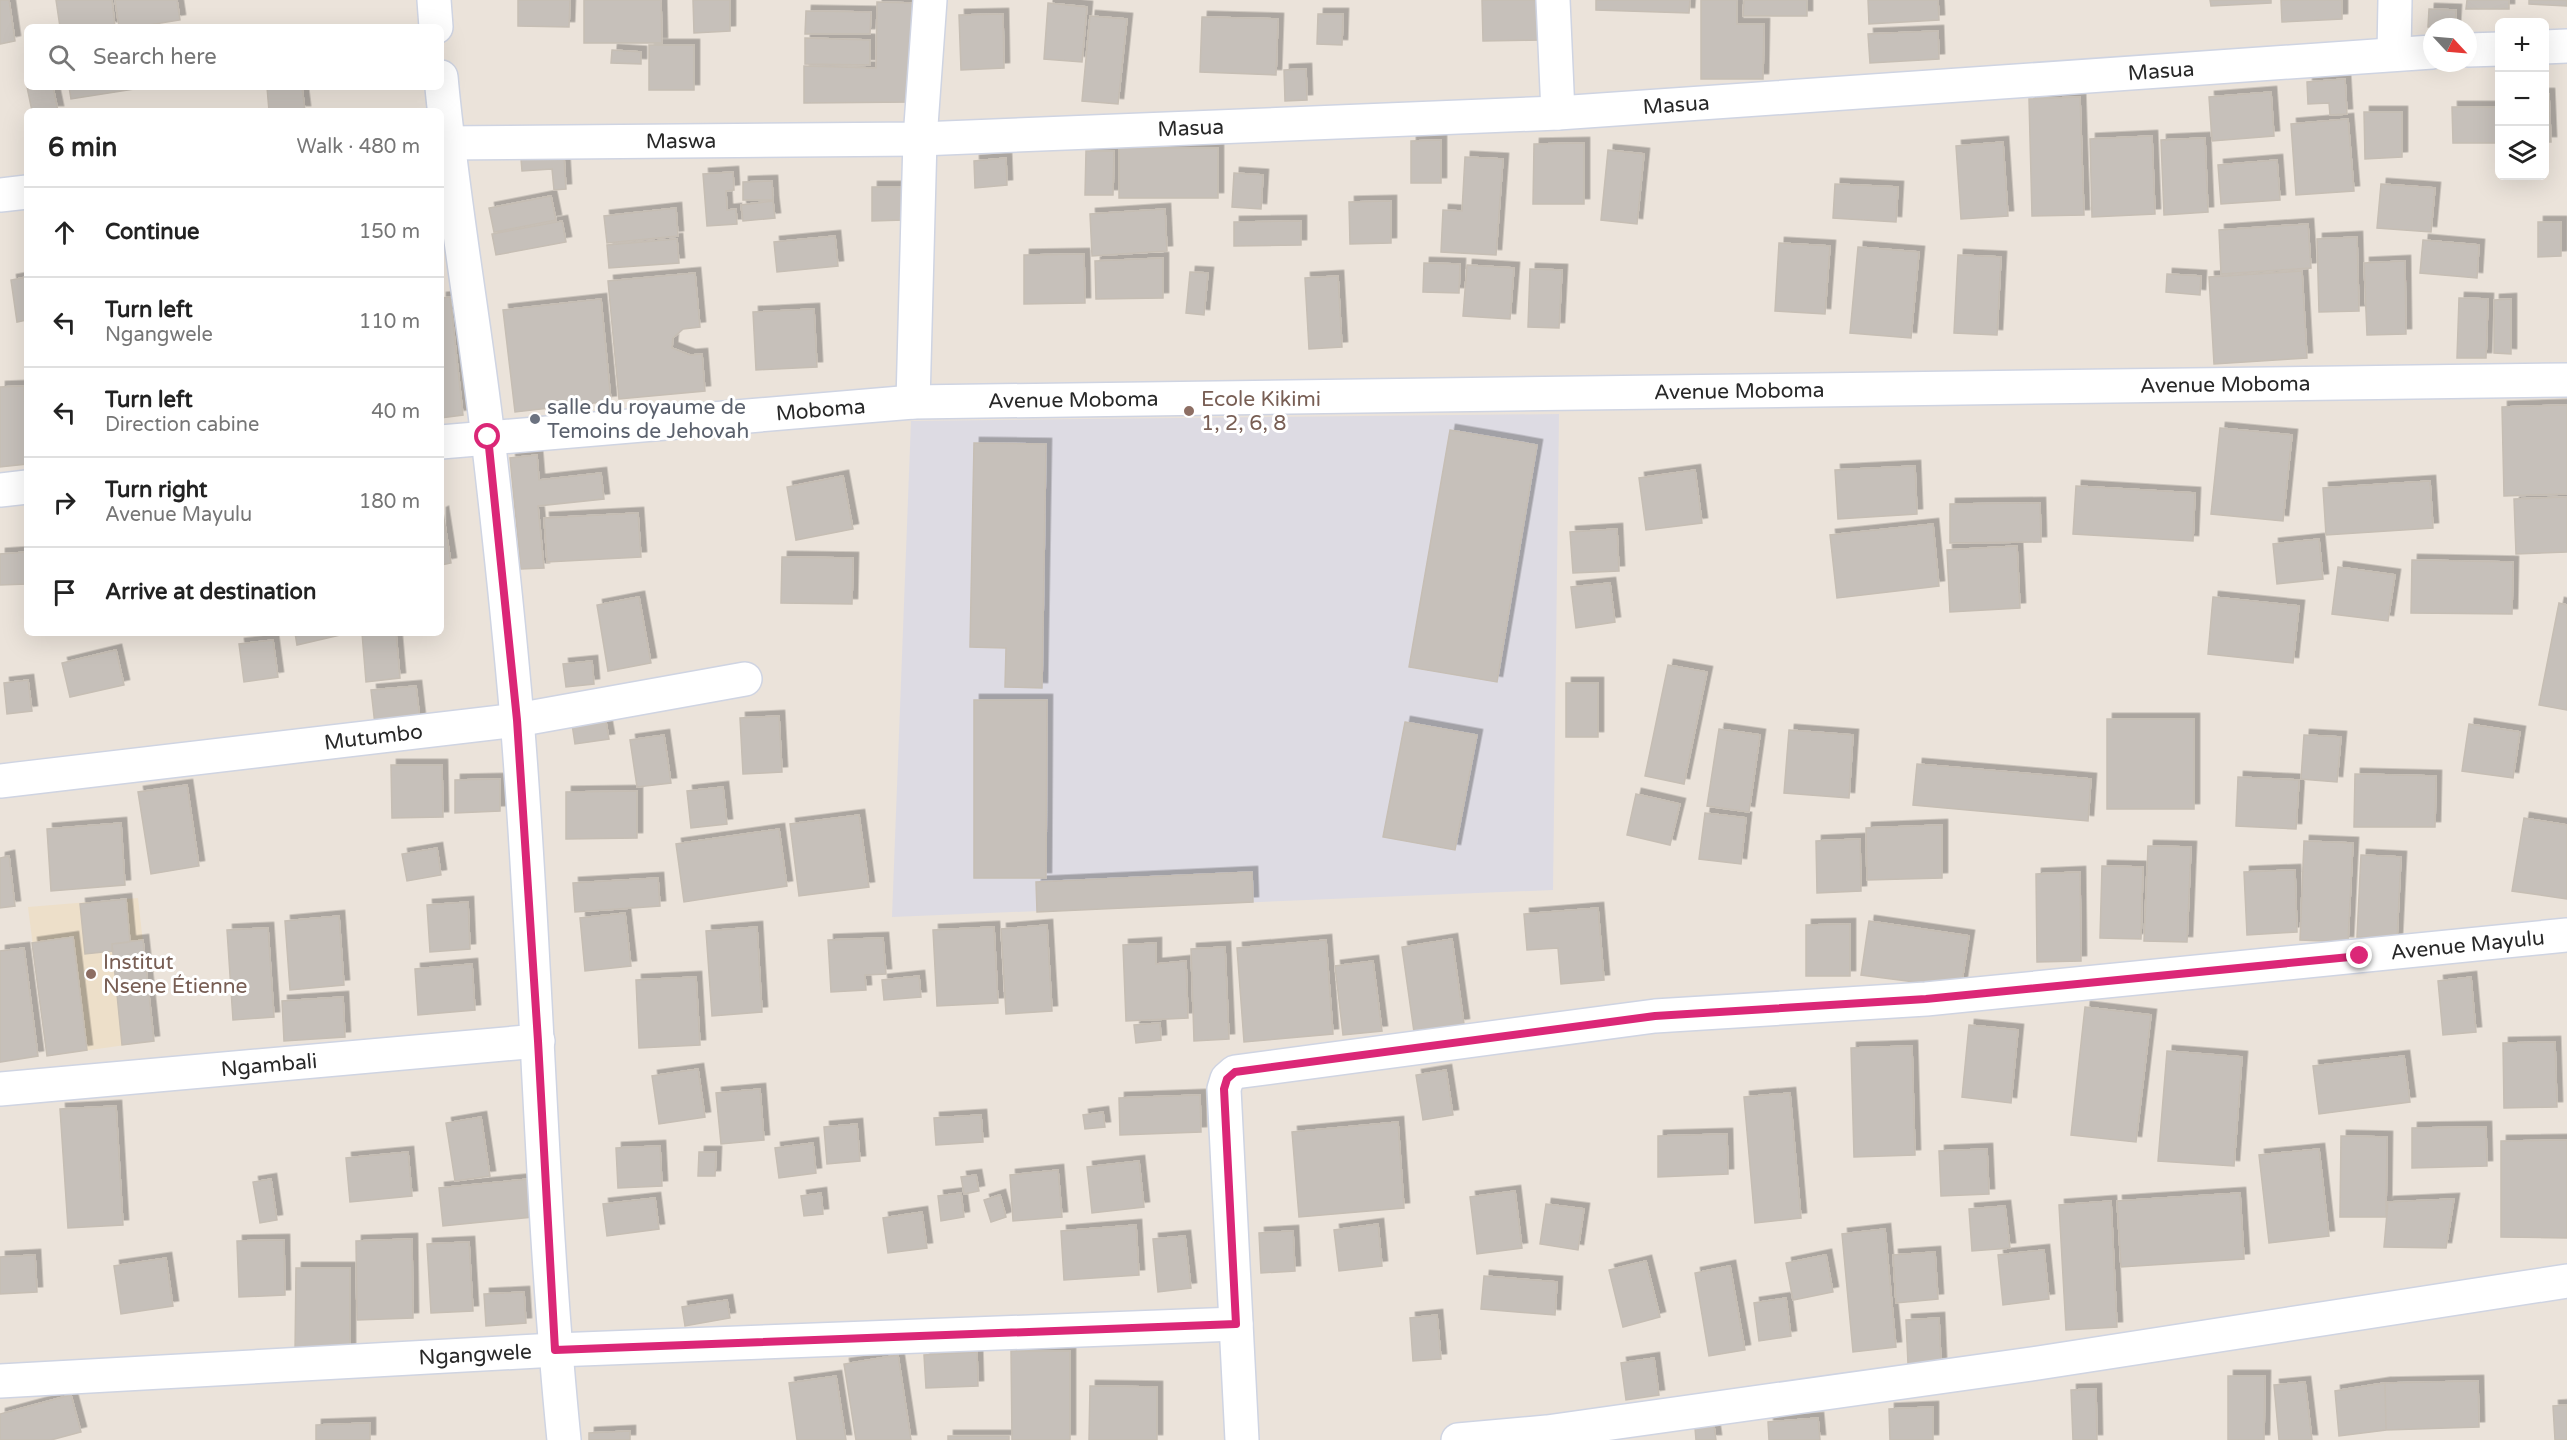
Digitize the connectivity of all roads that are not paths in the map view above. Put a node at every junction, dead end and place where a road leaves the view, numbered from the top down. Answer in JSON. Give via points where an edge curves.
{"nodes":[{"id":1,"x":434,"y":0,"type":"edge"},
{"id":2,"x":930,"y":0,"type":"edge"},
{"id":3,"x":1553,"y":0,"type":"edge"},
{"id":4,"x":2395,"y":0,"type":"edge"},
{"id":5,"x":436,"y":24,"type":"edge"},
{"id":6,"x":2567,"y":46,"type":"edge"},
{"id":7,"x":2549,"y":47,"type":"edge"},
{"id":8,"x":2495,"y":49,"type":"edge"},
{"id":9,"x":2477,"y":50,"type":"edge"},
{"id":10,"x":2423,"y":52,"type":"edge"},
{"id":11,"x":2394,"y":53,"type":"junction"},
{"id":12,"x":442,"y":90,"type":"edge"},
{"id":13,"x":442,"y":108,"type":"edge"},
{"id":14,"x":1558,"y":113,"type":"junction"},
{"id":15,"x":920,"y":139,"type":"junction"},
{"id":16,"x":444,"y":143,"type":"edge"},
{"id":17,"x":24,"y":192,"type":"edge"},
{"id":18,"x":0,"y":195,"type":"edge"},
{"id":19,"x":2567,"y":380,"type":"edge"},
{"id":20,"x":913,"y":402,"type":"junction"},
{"id":21,"x":488,"y":437,"type":"junction"},
{"id":22,"x":444,"y":442,"type":"edge"},
{"id":23,"x":24,"y":487,"type":"edge"},
{"id":24,"x":0,"y":490,"type":"edge"},
{"id":25,"x":745,"y":679,"type":"dead end"},
{"id":26,"x":517,"y":720,"type":"junction"},
{"id":27,"x":0,"y":781,"type":"edge"},
{"id":28,"x":2567,"y":935,"type":"edge"},
{"id":29,"x":538,"y":1041,"type":"junction"},
{"id":30,"x":0,"y":1089,"type":"edge"},
{"id":31,"x":2567,"y":1281,"type":"edge"},
{"id":32,"x":1236,"y":1324,"type":"junction"},
{"id":33,"x":555,"y":1350,"type":"junction"},
{"id":34,"x":0,"y":1381,"type":"edge"},
{"id":35,"x":564,"y":1440,"type":"edge"},
{"id":36,"x":1242,"y":1440,"type":"edge"},
{"id":37,"x":1458,"y":1440,"type":"edge"}],
"edges":[{"from":1,"to":5,"type":"street"},
{"from":2,"to":15,"type":"street"},
{"from":3,"to":14,"type":"street"},
{"from":4,"to":11,"type":"street"},
{"from":6,"to":7,"type":"street"},
{"from":8,"to":9,"type":"street"},
{"from":10,"to":11,"type":"street","name":"Masua"},
{"from":11,"to":14,"type":"street","name":"Masua"},
{"from":12,"to":13,"type":"street"},
{"from":14,"to":15,"type":"street","name":"Masua"},
{"from":15,"to":16,"type":"street","name":"Maswa"},
{"from":15,"to":20,"type":"street"},
{"from":16,"to":21,"type":"street"},
{"from":17,"to":18,"type":"street"},
{"from":19,"to":20,"type":"street","name":"Avenue Moboma"},
{"from":20,"to":21,"type":"street","name":"Moboma"},
{"from":21,"to":22,"type":"street","name":"Moboma"},
{"from":21,"to":26,"type":"street"},
{"from":23,"to":24,"type":"street"},
{"from":25,"to":26,"type":"street","name":"Mutumbo"},
{"from":26,"to":27,"type":"street","name":"Mutumbo"},
{"from":26,"to":29,"type":"street"},
{"from":28,"to":32,"type":"street","name":"Avenue Mayulu","via":[[1926,999],[1655,1016],[1235,1072],[1224,1089]]},
{"from":29,"to":30,"type":"street","name":"Ngambali"},
{"from":29,"to":33,"type":"street"},
{"from":31,"to":37,"type":"street","via":[[2038,1363],[1547,1432]]},
{"from":32,"to":33,"type":"street","name":"Ngangwele"},
{"from":32,"to":36,"type":"street"},
{"from":33,"to":34,"type":"street","name":"Ngangwele"},
{"from":33,"to":35,"type":"street"}]}
